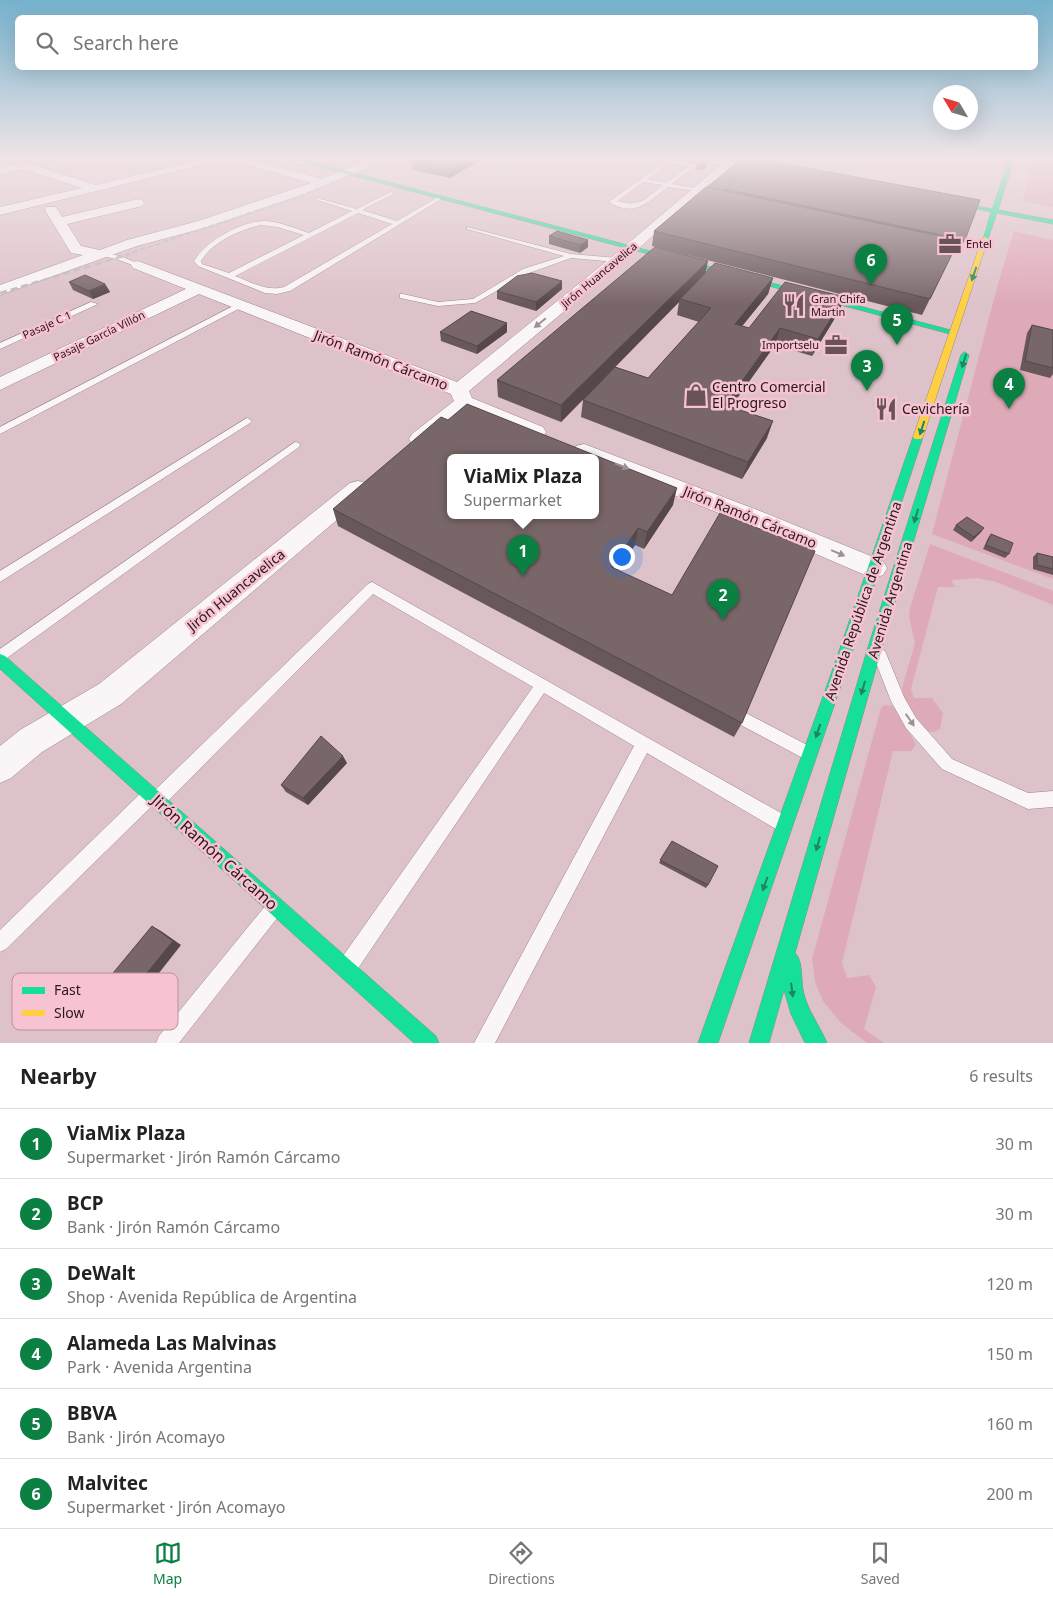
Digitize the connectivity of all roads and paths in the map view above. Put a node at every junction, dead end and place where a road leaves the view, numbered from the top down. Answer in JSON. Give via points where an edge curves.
{"nodes":[{"id":1,"x":22,"y":206,"type":"edge"},
{"id":2,"x":127,"y":206,"type":"edge"},
{"id":3,"x":257,"y":206,"type":"edge"},
{"id":4,"x":341,"y":206,"type":"edge"},
{"id":5,"x":369,"y":206,"type":"edge"},
{"id":6,"x":427,"y":206,"type":"edge"},
{"id":7,"x":469,"y":206,"type":"edge"},
{"id":8,"x":624,"y":206,"type":"edge"},
{"id":9,"x":639,"y":206,"type":"edge"},
{"id":10,"x":680,"y":206,"type":"edge"},
{"id":11,"x":967,"y":206,"type":"edge"},
{"id":12,"x":998,"y":206,"type":"edge"},
{"id":13,"x":1012,"y":206,"type":"edge"},
{"id":14,"x":51,"y":209,"type":"dead end"},
{"id":15,"x":0,"y":211,"type":"edge"},
{"id":16,"x":359,"y":211,"type":"junction"},
{"id":17,"x":996,"y":211,"type":"junction"},
{"id":18,"x":1008,"y":219,"type":"junction"},
{"id":19,"x":60,"y":222,"type":"junction"},
{"id":20,"x":1053,"y":222,"type":"edge"},
{"id":21,"x":397,"y":223,"type":"junction"},
{"id":22,"x":469,"y":228,"type":"dead end"},
{"id":23,"x":310,"y":235,"type":"junction"},
{"id":24,"x":632,"y":248,"type":"junction"},
{"id":25,"x":102,"y":254,"type":"junction"},
{"id":26,"x":571,"y":256,"type":"junction"},
{"id":27,"x":617,"y":260,"type":"junction"},
{"id":28,"x":138,"y":265,"type":"joint"},
{"id":29,"x":229,"y":276,"type":"junction"},
{"id":30,"x":198,"y":289,"type":"junction"},
{"id":31,"x":0,"y":290,"type":"edge"},
{"id":32,"x":403,"y":296,"type":"dead end"},
{"id":33,"x":94,"y":304,"type":"dead end"},
{"id":34,"x":240,"y":306,"type":"junction"},
{"id":35,"x":954,"y":332,"type":"junction"},
{"id":36,"x":969,"y":344,"type":"dead end"},
{"id":37,"x":0,"y":346,"type":"edge"},
{"id":38,"x":0,"y":384,"type":"edge"},
{"id":39,"x":461,"y":396,"type":"junction"},
{"id":40,"x":247,"y":421,"type":"dead end"},
{"id":41,"x":0,"y":431,"type":"edge"},
{"id":42,"x":295,"y":445,"type":"dead end"},
{"id":43,"x":402,"y":453,"type":"edge"},
{"id":44,"x":593,"y":454,"type":"edge"},
{"id":45,"x":599,"y":456,"type":"edge"},
{"id":46,"x":374,"y":476,"type":"edge"},
{"id":47,"x":874,"y":568,"type":"junction"},
{"id":48,"x":0,"y":577,"type":"edge"},
{"id":49,"x":876,"y":644,"type":"junction"},
{"id":50,"x":0,"y":659,"type":"edge"},
{"id":51,"x":542,"y":685,"type":"junction"},
{"id":52,"x":742,"y":718,"type":"edge"},
{"id":53,"x":67,"y":720,"type":"junction"},
{"id":54,"x":644,"y":743,"type":"junction"},
{"id":55,"x":810,"y":754,"type":"junction"},
{"id":56,"x":0,"y":767,"type":"edge"},
{"id":57,"x":154,"y":797,"type":"junction"},
{"id":58,"x":1053,"y":799,"type":"edge"},
{"id":59,"x":786,"y":826,"type":"junction"},
{"id":60,"x":276,"y":906,"type":"junction"},
{"id":61,"x":790,"y":941,"type":"junction"},
{"id":62,"x":0,"y":943,"type":"edge"},
{"id":63,"x":346,"y":969,"type":"junction"},
{"id":64,"x":178,"y":1028,"type":"edge"},
{"id":65,"x":176,"y":1030,"type":"edge"},
{"id":66,"x":166,"y":1043,"type":"edge"},
{"id":67,"x":429,"y":1043,"type":"edge"},
{"id":68,"x":484,"y":1043,"type":"edge"},
{"id":69,"x":708,"y":1043,"type":"edge"},
{"id":70,"x":759,"y":1043,"type":"edge"},
{"id":71,"x":817,"y":1043,"type":"edge"}],
"edges":[{"from":1,"to":15,"type":"street"},
{"from":2,"to":19,"type":"street"},
{"from":3,"to":25,"type":"street"},
{"from":4,"to":16,"type":"lane"},
{"from":5,"to":16,"type":"lane"},
{"from":6,"to":21,"type":"lane"},
{"from":7,"to":24,"type":"street"},
{"from":8,"to":9,"type":"lane"},
{"from":10,"to":24,"type":"street","name":"Jirón Huancavelica"},
{"from":11,"to":17,"type":"street"},
{"from":12,"to":17,"type":"street","name":"Avenida República de Argentina"},
{"from":13,"to":18,"type":"street"},
{"from":14,"to":19,"type":"street"},
{"from":16,"to":21,"type":"lane"},
{"from":16,"to":23,"type":"lane"},
{"from":17,"to":18,"type":"street"},
{"from":17,"to":35,"type":"street","name":"Avenida República de Argentina","one_way":true},
{"from":18,"to":20,"type":"street"},
{"from":19,"to":25,"type":"street","via":[[76,250]]},
{"from":21,"to":29,"type":"lane","via":[[277,292]]},
{"from":22,"to":26,"type":"lane"},
{"from":23,"to":29,"type":"lane"},
{"from":23,"to":29,"type":"lane","via":[[267,222],[223,237],[197,261]]},
{"from":24,"to":27,"type":"street","name":"Jirón Huancavelica"},
{"from":24,"to":35,"type":"street"},
{"from":25,"to":28,"type":"lane","name":"Jirón Ramón Cárcamo"},
{"from":25,"to":31,"type":"street"},
{"from":26,"to":27,"type":"lane"},
{"from":26,"to":32,"type":"lane","via":[[526,271],[475,301],[438,304]]},
{"from":27,"to":39,"type":"street","name":"Jirón Huancavelica","one_way":true},
{"from":28,"to":30,"type":"street","name":"Jirón Ramón Cárcamo"},
{"from":30,"to":34,"type":"street","name":"Jirón Ramón Cárcamo"},
{"from":30,"to":38,"type":"street","name":"Pasaje García Villón"},
{"from":33,"to":37,"type":"lane","name":"Pasaje C 1"},
{"from":34,"to":39,"type":"street","name":"Jirón Ramón Cárcamo"},
{"from":34,"to":41,"type":"lane"},
{"from":35,"to":47,"type":"street","name":"Avenida República de Argentina","one_way":true},
{"from":36,"to":49,"type":"street","name":"Avenida Argentina","one_way":true},
{"from":39,"to":43,"type":"street","name":"Jirón Huancavelica"},
{"from":39,"to":44,"type":"street","name":"Jirón Ramón Cárcamo","one_way":true},
{"from":40,"to":48,"type":"lane"},
{"from":42,"to":50,"type":"lane"},
{"from":45,"to":47,"type":"street","name":"Jirón Ramón Cárcamo","one_way":true},
{"from":46,"to":53,"type":"street","name":"Jirón Huancavelica","via":[[110,694]]},
{"from":47,"to":55,"type":"street","name":"Avenida República de Argentina","one_way":true},
{"from":49,"to":58,"type":"lane","one_way":true,"via":[[898,701],[911,723],[947,764],[1028,802]]},
{"from":49,"to":61,"type":"street","name":"Avenida Argentina","one_way":true},
{"from":50,"to":53,"type":"street","name":"Jirón Ramón Cárcamo"},
{"from":51,"to":54,"type":"lane"},
{"from":51,"to":57,"type":"lane","via":[[372,587]]},
{"from":51,"to":63,"type":"lane"},
{"from":52,"to":55,"type":"lane"},
{"from":53,"to":56,"type":"street","name":"Jirón Huancavelica","via":[[31,741]]},
{"from":53,"to":57,"type":"street","name":"Jirón Ramón Cárcamo"},
{"from":54,"to":59,"type":"lane"},
{"from":54,"to":68,"type":"lane"},
{"from":55,"to":59,"type":"street","name":"Avenida República de Argentina"},
{"from":57,"to":60,"type":"street","name":"Jirón Ramón Cárcamo"},
{"from":57,"to":62,"type":"lane"},
{"from":59,"to":69,"type":"street","name":"Avenida República de Argentina","one_way":true},
{"from":60,"to":63,"type":"street","name":"Jirón Ramón Cárcamo"},
{"from":60,"to":64,"type":"lane"},
{"from":61,"to":70,"type":"street","name":"Avenida Argentina"},
{"from":61,"to":71,"type":"street","one_way":true,"via":[[794,1000],[808,1032]]},
{"from":63,"to":67,"type":"street","name":"Jirón Ramón Cárcamo"},
{"from":65,"to":66,"type":"lane"}]}
